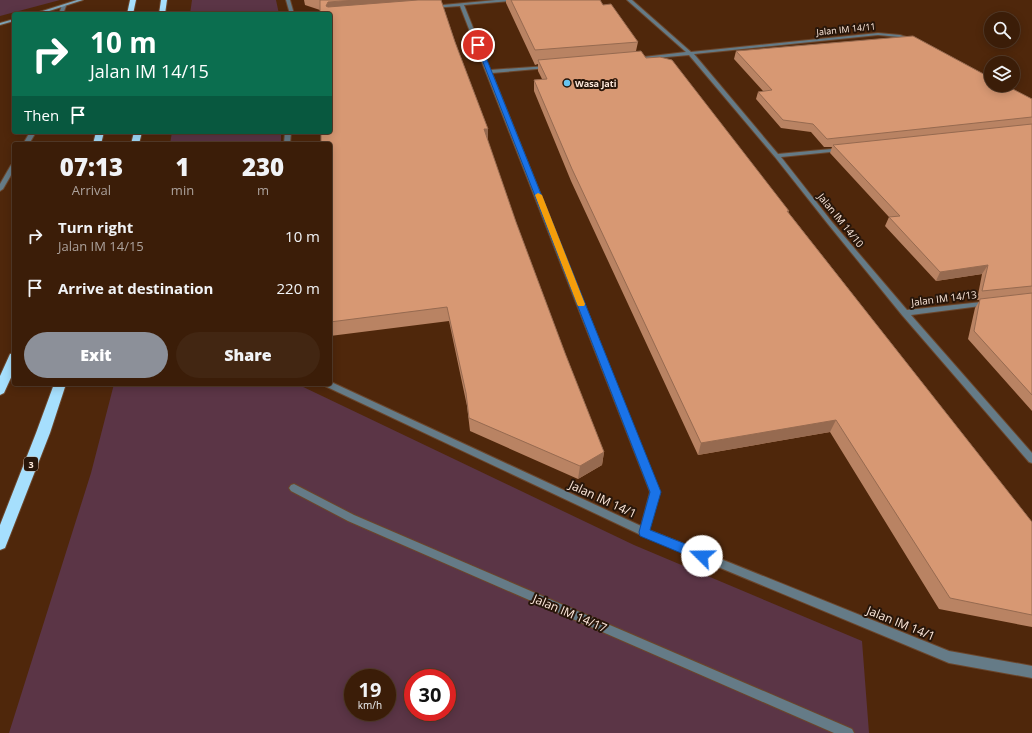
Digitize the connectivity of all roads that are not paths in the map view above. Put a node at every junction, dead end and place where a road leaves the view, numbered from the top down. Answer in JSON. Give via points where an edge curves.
{"nodes":[{"id":1,"x":81,"y":0,"type":"edge"},
{"id":2,"x":133,"y":0,"type":"edge"},
{"id":3,"x":164,"y":0,"type":"edge"},
{"id":4,"x":288,"y":0,"type":"edge"},
{"id":5,"x":510,"y":0,"type":"edge"},
{"id":6,"x":629,"y":0,"type":"edge"},
{"id":7,"x":462,"y":4,"type":"junction"},
{"id":8,"x":64,"y":6,"type":"junction"},
{"id":9,"x":424,"y":8,"type":"edge"},
{"id":10,"x":42,"y":12,"type":"edge"},
{"id":11,"x":62,"y":12,"type":"edge"},
{"id":12,"x":130,"y":12,"type":"edge"},
{"id":13,"x":162,"y":12,"type":"edge"},
{"id":14,"x":291,"y":12,"type":"edge"},
{"id":15,"x":12,"y":21,"type":"edge"},
{"id":16,"x":0,"y":24,"type":"edge"},
{"id":17,"x":916,"y":43,"type":"edge"},
{"id":18,"x":691,"y":54,"type":"junction"},
{"id":19,"x":628,"y":60,"type":"edge"},
{"id":20,"x":558,"y":66,"type":"edge"},
{"id":21,"x":489,"y":72,"type":"junction"},
{"id":22,"x":847,"y":148,"type":"edge"},
{"id":23,"x":777,"y":156,"type":"junction"},
{"id":24,"x":12,"y":168,"type":"edge"},
{"id":25,"x":0,"y":189,"type":"edge"},
{"id":26,"x":992,"y":302,"type":"edge"},
{"id":27,"x":905,"y":313,"type":"junction"},
{"id":28,"x":12,"y":361,"type":"edge"},
{"id":29,"x":59,"y":386,"type":"edge"},
{"id":30,"x":332,"y":386,"type":"edge"},
{"id":31,"x":0,"y":390,"type":"edge"},
{"id":32,"x":1032,"y":459,"type":"edge"},
{"id":33,"x":294,"y":488,"type":"dead end"},
{"id":34,"x":644,"y":532,"type":"junction"},
{"id":35,"x":0,"y":543,"type":"edge"},
{"id":36,"x":1032,"y":672,"type":"edge"},
{"id":37,"x":848,"y":733,"type":"edge"}],
"edges":[{"from":1,"to":8,"type":"street"},
{"from":2,"to":12,"type":"highway"},
{"from":3,"to":13,"type":"highway"},
{"from":4,"to":14,"type":"street"},
{"from":5,"to":7,"type":"street"},
{"from":6,"to":18,"type":"street","name":"Jalan IM 14/10"},
{"from":7,"to":9,"type":"street"},
{"from":7,"to":21,"type":"street"},
{"from":8,"to":10,"type":"street"},
{"from":8,"to":11,"type":"street"},
{"from":15,"to":16,"type":"street"},
{"from":17,"to":18,"type":"street","name":"Jalan IM 14/11","via":[[900,36],[878,34]]},
{"from":18,"to":19,"type":"street","name":"Jalan IM 14/11"},
{"from":18,"to":23,"type":"street","name":"Jalan IM 14/10"},
{"from":20,"to":21,"type":"street"},
{"from":21,"to":34,"type":"street","via":[[655,492]]},
{"from":22,"to":23,"type":"street"},
{"from":23,"to":27,"type":"street","name":"Jalan IM 14/10"},
{"from":24,"to":25,"type":"street"},
{"from":26,"to":27,"type":"street","name":"Jalan IM 14/13"},
{"from":27,"to":32,"type":"street","name":"Jalan IM 14/10"},
{"from":28,"to":31,"type":"highway"},
{"from":29,"to":35,"type":"highway","number":"3"},
{"from":30,"to":34,"type":"street","name":"Jalan IM 14/1"},
{"from":33,"to":37,"type":"street","name":"Jalan IM 14/17","via":[[351,518]]},
{"from":34,"to":36,"type":"street","name":"Jalan IM 14/1","via":[[949,657]]}]}
